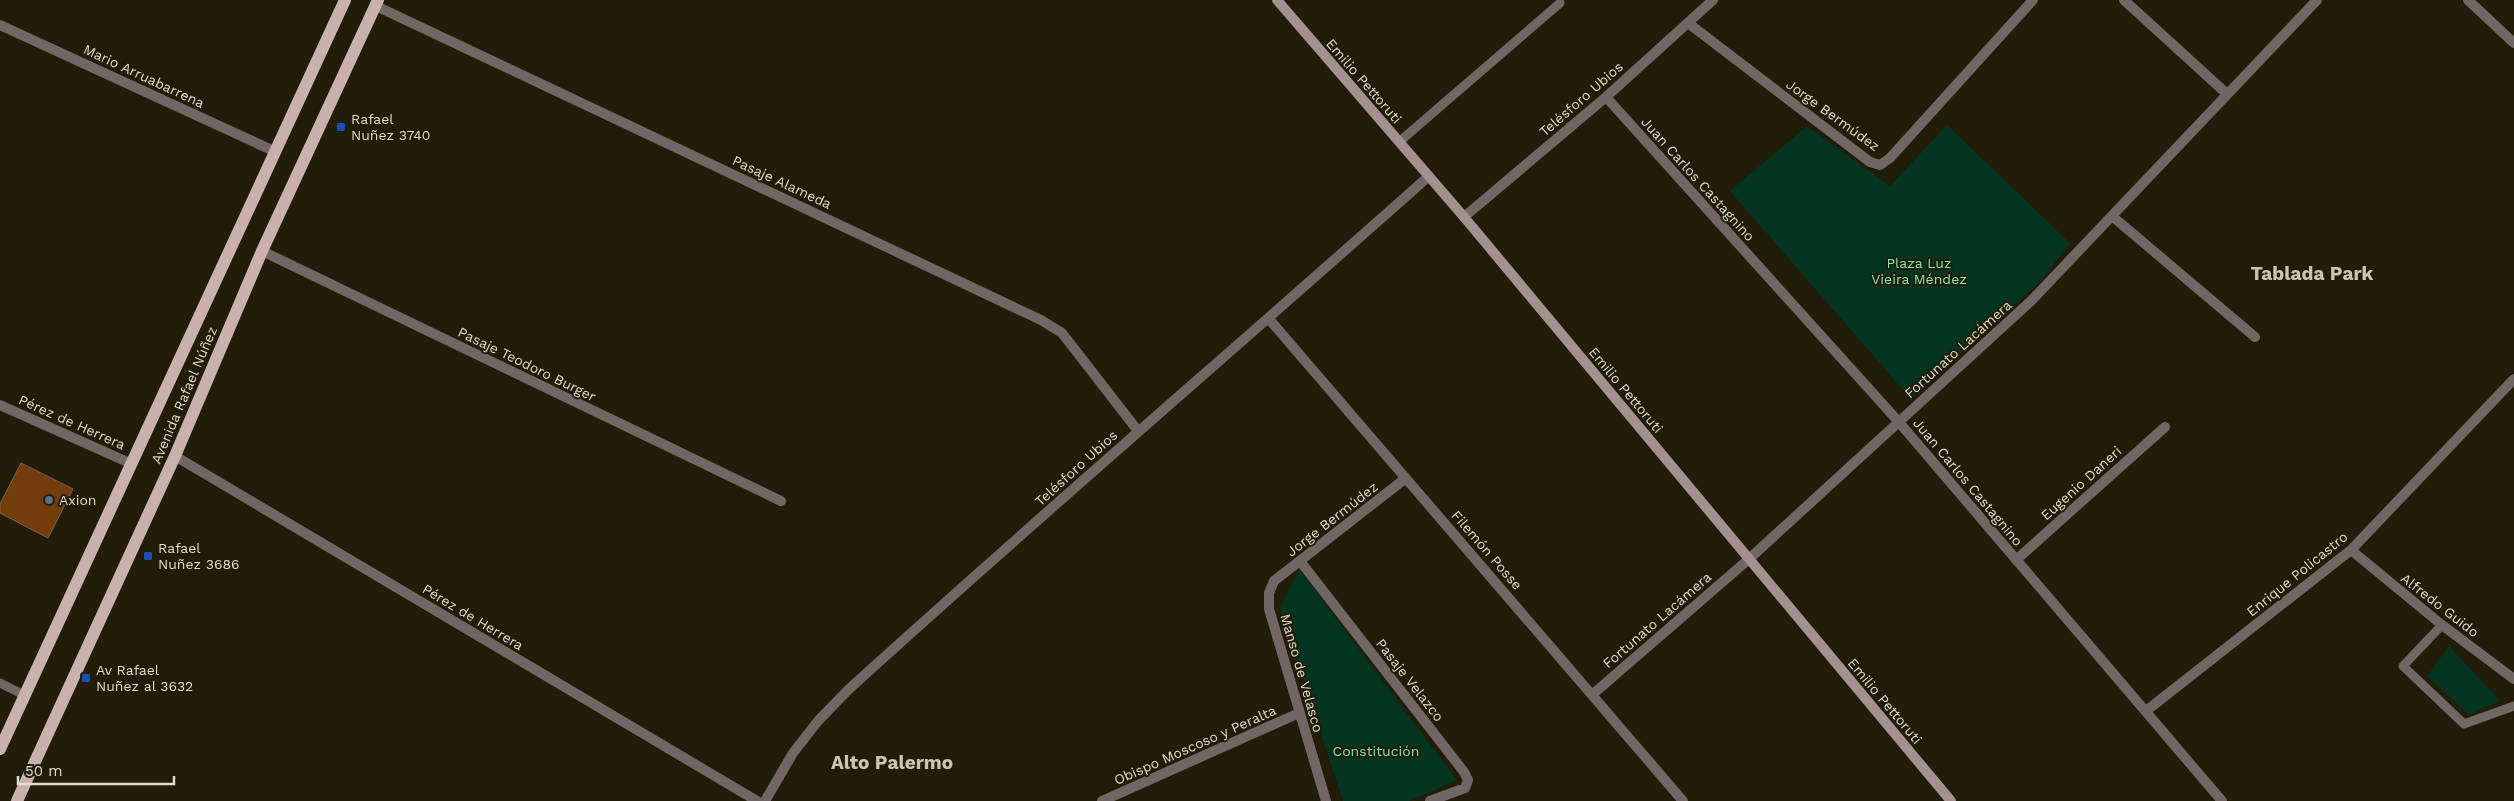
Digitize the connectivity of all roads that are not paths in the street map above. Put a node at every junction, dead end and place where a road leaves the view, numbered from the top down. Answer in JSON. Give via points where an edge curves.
{"nodes":[{"id":1,"x":345,"y":0,"type":"edge"},
{"id":2,"x":1277,"y":0,"type":"edge"},
{"id":3,"x":1713,"y":0,"type":"edge"},
{"id":4,"x":2034,"y":0,"type":"edge"},
{"id":5,"x":2124,"y":0,"type":"edge"},
{"id":6,"x":2317,"y":0,"type":"edge"},
{"id":7,"x":2468,"y":0,"type":"edge"},
{"id":8,"x":377,"y":3,"type":"edge"},
{"id":9,"x":1560,"y":3,"type":"dead end"},
{"id":10,"x":1688,"y":23,"type":"junction"},
{"id":11,"x":0,"y":25,"type":"edge"},
{"id":12,"x":2514,"y":43,"type":"edge"},
{"id":13,"x":2227,"y":94,"type":"junction"},
{"id":14,"x":1606,"y":97,"type":"junction"},
{"id":15,"x":1399,"y":142,"type":"junction"},
{"id":16,"x":276,"y":152,"type":"junction"},
{"id":17,"x":1428,"y":176,"type":"junction"},
{"id":18,"x":2112,"y":216,"type":"junction"},
{"id":19,"x":1464,"y":217,"type":"junction"},
{"id":20,"x":262,"y":251,"type":"junction"},
{"id":21,"x":1269,"y":319,"type":"junction"},
{"id":22,"x":2254,"y":337,"type":"dead end"},
{"id":23,"x":2514,"y":379,"type":"edge"},
{"id":24,"x":0,"y":405,"type":"edge"},
{"id":25,"x":1898,"y":421,"type":"junction"},
{"id":26,"x":2165,"y":428,"type":"dead end"},
{"id":27,"x":1138,"y":431,"type":"junction"},
{"id":28,"x":175,"y":456,"type":"junction"},
{"id":29,"x":132,"y":464,"type":"junction"},
{"id":30,"x":1406,"y":478,"type":"junction"},
{"id":31,"x":781,"y":501,"type":"dead end"},
{"id":32,"x":2351,"y":550,"type":"junction"},
{"id":33,"x":1749,"y":559,"type":"junction"},
{"id":34,"x":2016,"y":560,"type":"junction"},
{"id":35,"x":1300,"y":561,"type":"junction"},
{"id":36,"x":1274,"y":581,"type":"joint"},
{"id":37,"x":2442,"y":625,"type":"junction"},
{"id":38,"x":2514,"y":679,"type":"edge"},
{"id":39,"x":0,"y":683,"type":"edge"},
{"id":40,"x":1593,"y":694,"type":"junction"},
{"id":41,"x":24,"y":695,"type":"junction"},
{"id":42,"x":2514,"y":706,"type":"edge"},
{"id":43,"x":2146,"y":710,"type":"junction"},
{"id":44,"x":1299,"y":713,"type":"junction"},
{"id":45,"x":1,"y":744,"type":"edge"},
{"id":46,"x":17,"y":801,"type":"edge"},
{"id":47,"x":756,"y":801,"type":"edge"},
{"id":48,"x":765,"y":801,"type":"edge"},
{"id":49,"x":1102,"y":801,"type":"edge"},
{"id":50,"x":1326,"y":801,"type":"edge"},
{"id":51,"x":1430,"y":801,"type":"edge"},
{"id":52,"x":1683,"y":801,"type":"edge"},
{"id":53,"x":1951,"y":801,"type":"edge"},
{"id":54,"x":2222,"y":801,"type":"edge"}],
"edges":[{"from":1,"to":16,"type":"main road","name":"Avenida Rafael Núñez"},
{"from":2,"to":15,"type":"main road","name":"Emilio Pettoruti"},
{"from":3,"to":10,"type":"street","name":"Telésforo Ubios"},
{"from":4,"to":10,"type":"street","name":"Jorge Bermúdez","via":[[1890,158],[1880,165],[1870,162]]},
{"from":5,"to":13,"type":"street"},
{"from":6,"to":13,"type":"street","name":"Fortunato Lacámera"},
{"from":7,"to":12,"type":"street"},
{"from":8,"to":20,"type":"main road","name":"Avenida Rafael Núñez"},
{"from":8,"to":27,"type":"street","name":"Pasaje Alameda","via":[[1042,320],[1062,333]]},
{"from":9,"to":15,"type":"lane"},
{"from":10,"to":14,"type":"street","name":"Telésforo Ubios"},
{"from":11,"to":16,"type":"street","name":"Mario Arruabarrena"},
{"from":13,"to":18,"type":"street","name":"Fortunato Lacámera"},
{"from":14,"to":19,"type":"street","name":"Telésforo Ubios"},
{"from":14,"to":25,"type":"street","name":"Juan Carlos Castagnino"},
{"from":15,"to":17,"type":"main road","name":"Emilio Pettoruti"},
{"from":16,"to":29,"type":"main road","name":"Avenida Rafael Núñez"},
{"from":17,"to":19,"type":"main road","name":"Emilio Pettoruti"},
{"from":17,"to":21,"type":"street","name":"Telésforo Ubios"},
{"from":18,"to":22,"type":"street"},
{"from":18,"to":25,"type":"street","name":"Fortunato Lacámera","via":[[2031,302]]},
{"from":19,"to":33,"type":"main road","name":"Emilio Pettoruti"},
{"from":20,"to":28,"type":"main road","name":"Avenida Rafael Núñez"},
{"from":20,"to":31,"type":"street","name":"Pasaje Teodoro Burger"},
{"from":21,"to":27,"type":"street","name":"Telésforo Ubios"},
{"from":21,"to":30,"type":"street","name":"Filemón Posse"},
{"from":23,"to":32,"type":"street","name":"Enrique Policastro"},
{"from":24,"to":29,"type":"street","name":"Pérez de Herrera"},
{"from":25,"to":33,"type":"street","name":"Fortunato Lacámera"},
{"from":25,"to":34,"type":"street","name":"Juan Carlos Castagnino"},
{"from":26,"to":34,"type":"street","name":"Eugenio Daneri"},
{"from":27,"to":48,"type":"street","name":"Telésforo Ubios","via":[[848,690],[793,753]]},
{"from":28,"to":46,"type":"main road","name":"Avenida Rafael Núñez"},
{"from":28,"to":47,"type":"street","name":"Pérez de Herrera"},
{"from":29,"to":41,"type":"main road","name":"Avenida Rafael Núñez"},
{"from":30,"to":35,"type":"street","name":"Jorge Bermúdez"},
{"from":30,"to":40,"type":"street","name":"Filemón Posse"},
{"from":32,"to":37,"type":"street","name":"Alfredo Guido"},
{"from":32,"to":43,"type":"street","name":"Enrique Policastro"},
{"from":33,"to":40,"type":"street","name":"Fortunato Lacámera"},
{"from":33,"to":53,"type":"main road","name":"Emilio Pettoruti"},
{"from":34,"to":43,"type":"street","name":"Juan Carlos Castagnino"},
{"from":35,"to":36,"type":"street","name":"Jorge Bermúdez"},
{"from":35,"to":51,"type":"street","name":"Pasaje Velazco","via":[[1464,772],[1468,780],[1465,788]]},
{"from":36,"to":44,"type":"street","name":"Manso de Velasco","via":[[1269,593],[1269,609]]},
{"from":37,"to":38,"type":"street","name":"Alfredo Guido"},
{"from":37,"to":42,"type":"lane","via":[[2403,666],[2464,724]]},
{"from":39,"to":41,"type":"lane"},
{"from":40,"to":52,"type":"street","name":"Filemón Posse"},
{"from":41,"to":45,"type":"main road","name":"Avenida Rafael Núñez"},
{"from":43,"to":54,"type":"street","name":"Juan Carlos Castagnino"},
{"from":44,"to":49,"type":"street","name":"Obispo Moscoso y Peralta"},
{"from":44,"to":50,"type":"street","name":"Manso de Velasco"}]}
